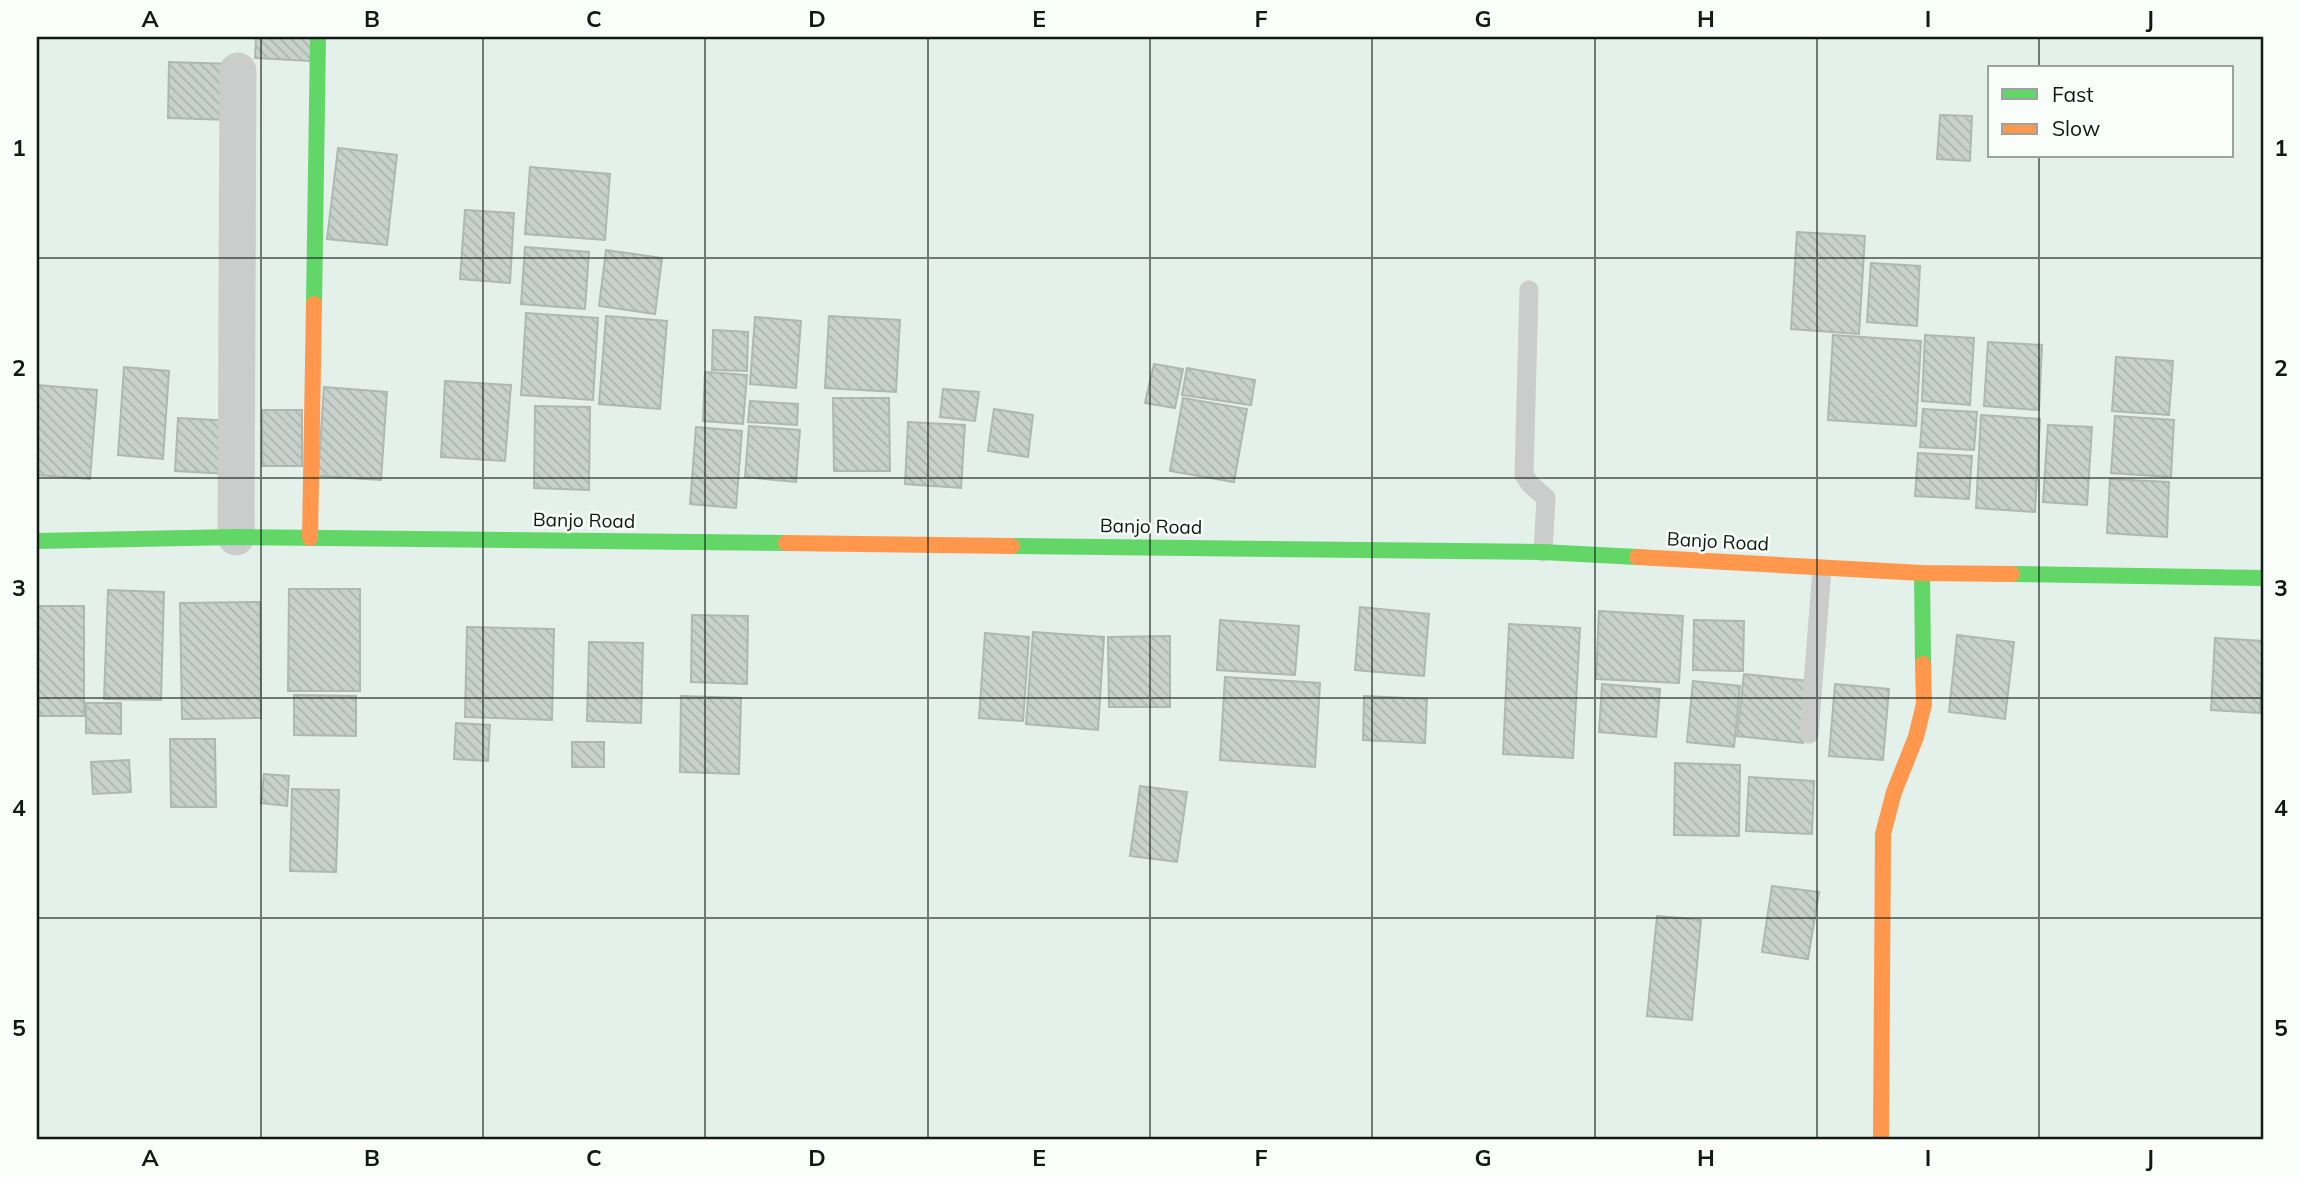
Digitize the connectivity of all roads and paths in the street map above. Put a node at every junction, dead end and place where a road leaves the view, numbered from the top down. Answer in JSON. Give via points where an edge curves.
{"nodes":[{"id":1,"x":318,"y":37,"type":"edge"},
{"id":2,"x":238,"y":71,"type":"dead end"},
{"id":3,"x":1529,"y":290,"type":"dead end"},
{"id":4,"x":236,"y":537,"type":"junction"},
{"id":5,"x":310,"y":538,"type":"junction"},
{"id":6,"x":37,"y":541,"type":"edge"},
{"id":7,"x":1543,"y":552,"type":"junction"},
{"id":8,"x":1822,"y":569,"type":"junction"},
{"id":9,"x":1922,"y":573,"type":"junction"},
{"id":10,"x":2263,"y":578,"type":"edge"},
{"id":11,"x":1808,"y":734,"type":"dead end"},
{"id":12,"x":1881,"y":1140,"type":"edge"}],
"edges":[{"from":1,"to":5,"type":"street"},
{"from":2,"to":4,"type":"street"},
{"from":3,"to":7,"type":"lane","via":[[1524,475],[1546,498]]},
{"from":4,"to":5,"type":"street","name":"Banjo Road"},
{"from":4,"to":6,"type":"street","name":"Banjo Road"},
{"from":5,"to":7,"type":"street","name":"Banjo Road"},
{"from":7,"to":8,"type":"street","name":"Banjo Road"},
{"from":8,"to":9,"type":"street","name":"Banjo Road"},
{"from":8,"to":11,"type":"lane"},
{"from":9,"to":10,"type":"street","name":"Banjo Road"},
{"from":9,"to":12,"type":"street","via":[[1924,704],[1883,834]]}]}
